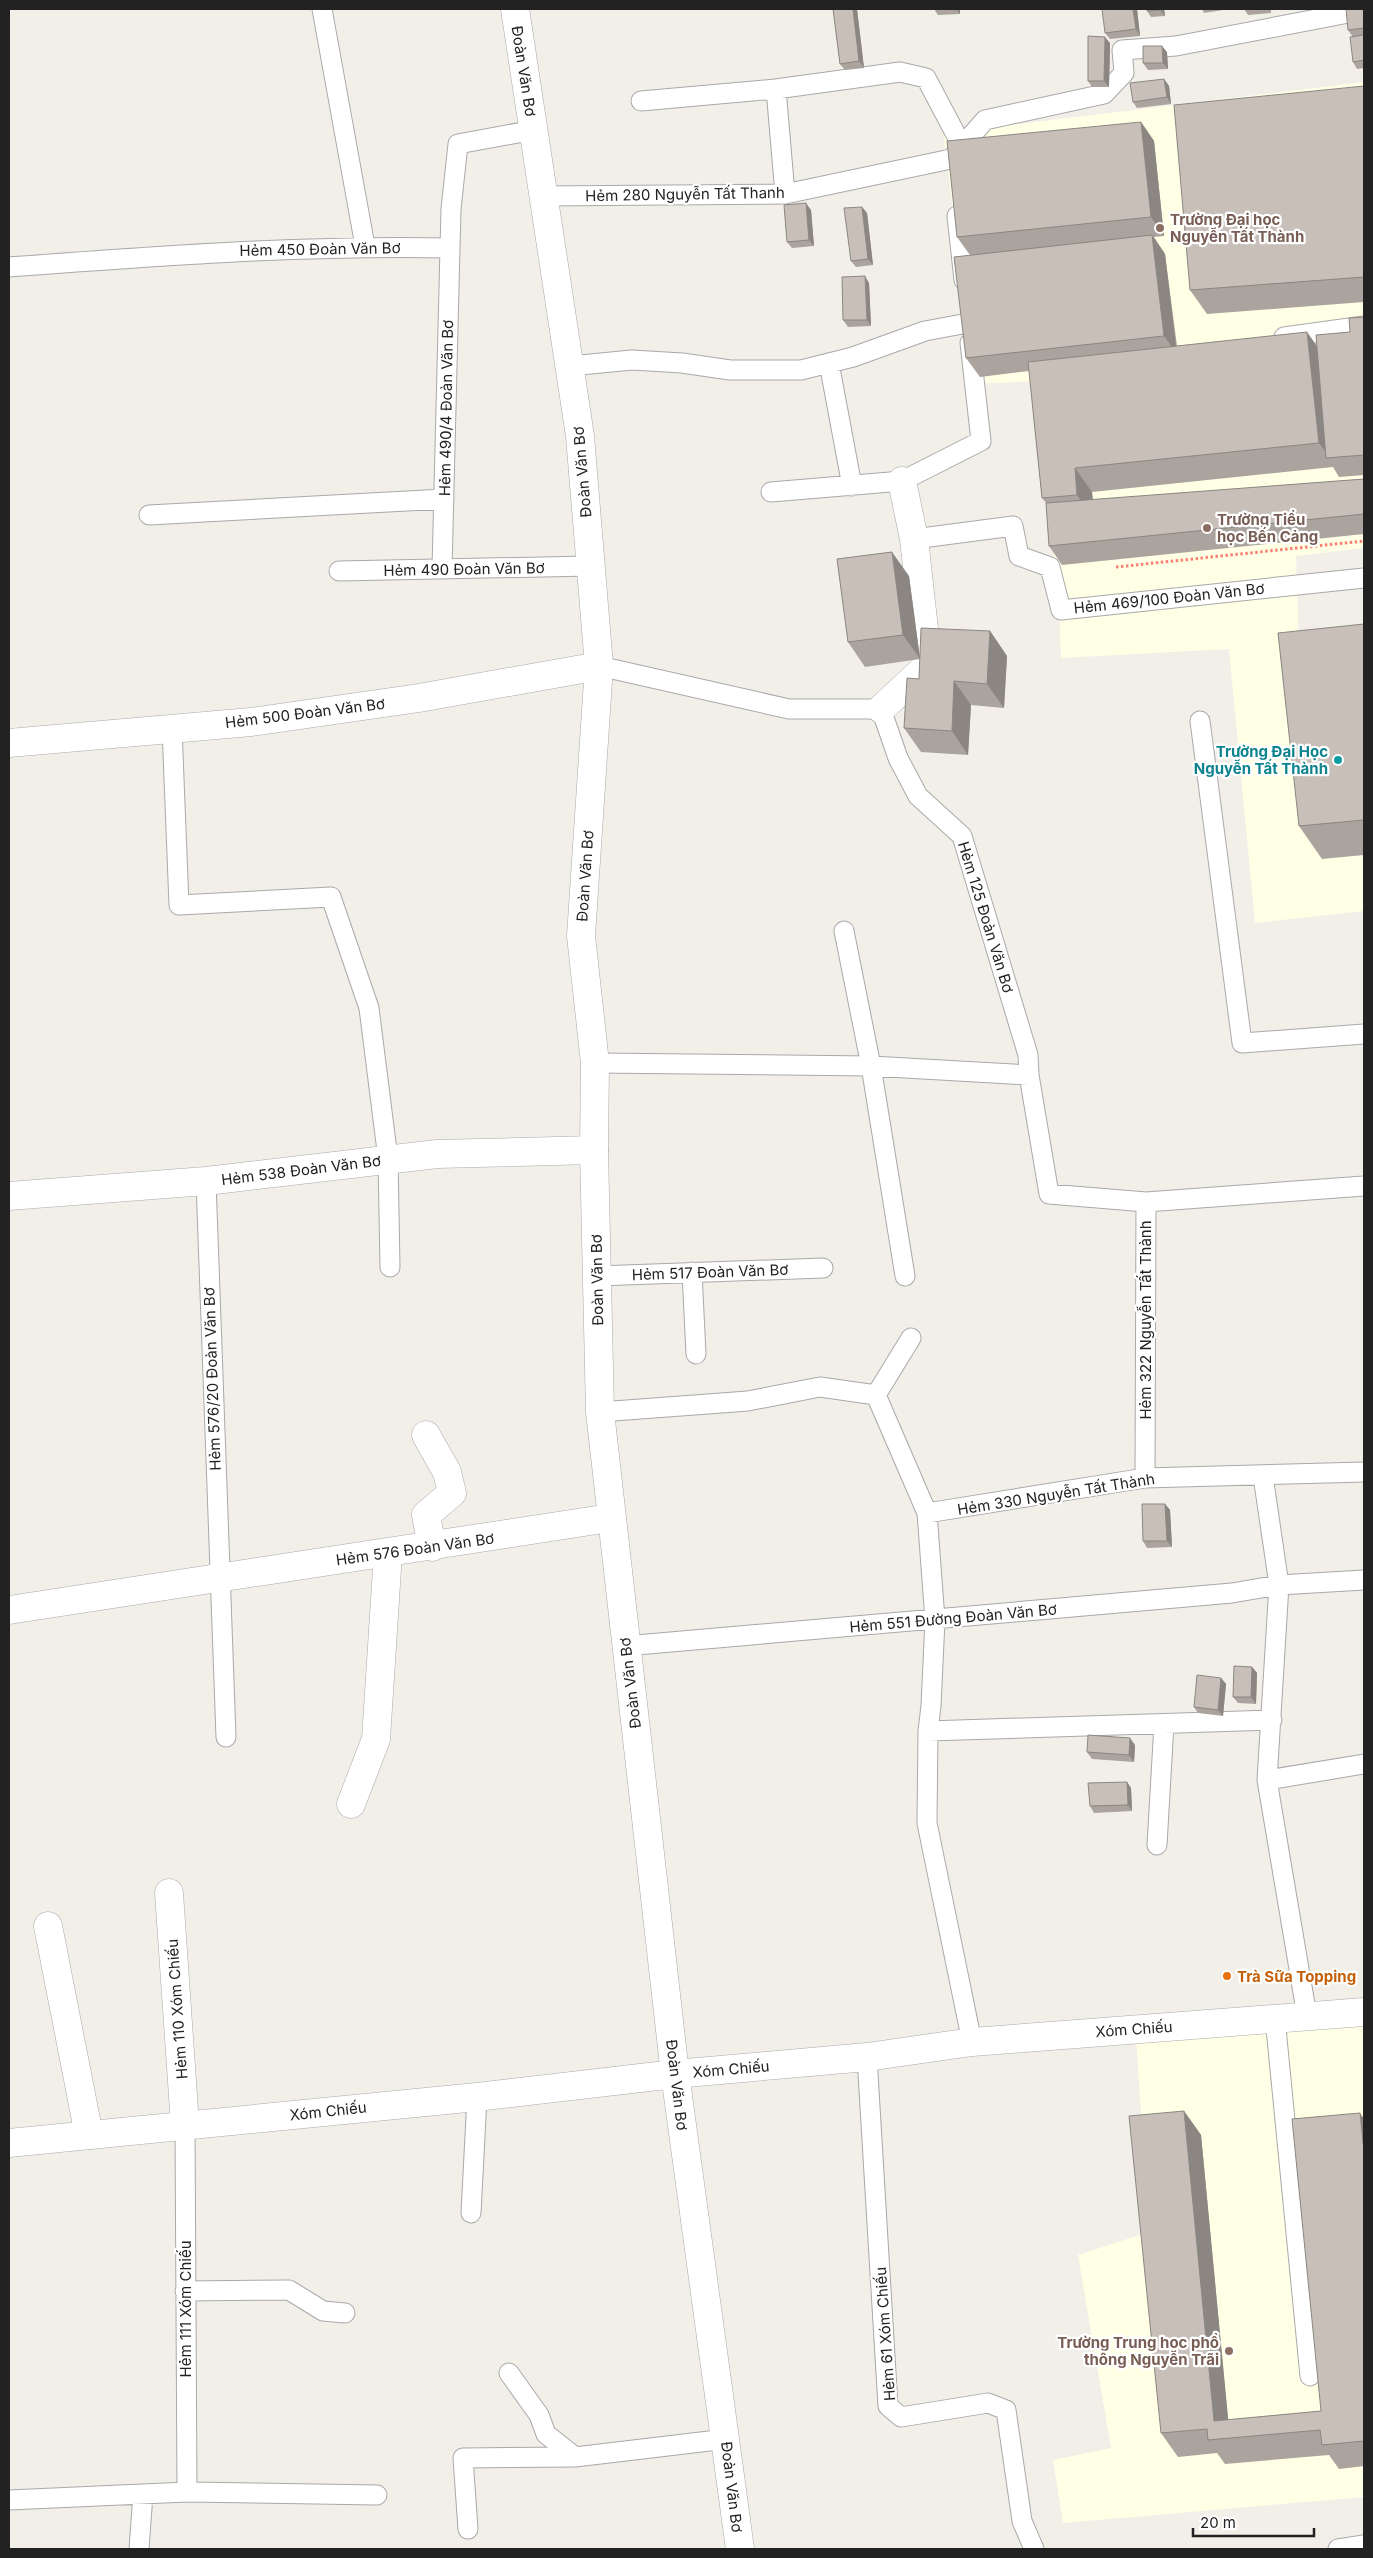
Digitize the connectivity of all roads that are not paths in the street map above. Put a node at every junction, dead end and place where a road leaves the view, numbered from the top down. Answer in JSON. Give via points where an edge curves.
{"nodes":[{"id":1,"x":322,"y":9,"type":"edge"},
{"id":2,"x":515,"y":9,"type":"edge"},
{"id":3,"x":1364,"y":10,"type":"edge"},
{"id":4,"x":776,"y":89,"type":"junction"},
{"id":5,"x":640,"y":101,"type":"dead end"},
{"id":6,"x":534,"y":130,"type":"junction"},
{"id":7,"x":956,"y":152,"type":"junction"},
{"id":8,"x":953,"y":178,"type":"edge"},
{"id":9,"x":785,"y":194,"type":"junction"},
{"id":10,"x":544,"y":196,"type":"junction"},
{"id":11,"x":955,"y":198,"type":"edge"},
{"id":12,"x":365,"y":246,"type":"junction"},
{"id":13,"x":450,"y":248,"type":"junction"},
{"id":14,"x":9,"y":267,"type":"edge"},
{"id":15,"x":968,"y":324,"type":"junction"},
{"id":16,"x":1364,"y":326,"type":"edge"},
{"id":17,"x":1267,"y":339,"type":"edge"},
{"id":18,"x":829,"y":363,"type":"junction"},
{"id":19,"x":570,"y":366,"type":"junction"},
{"id":20,"x":902,"y":481,"type":"junction"},
{"id":21,"x":852,"y":486,"type":"junction"},
{"id":22,"x":771,"y":492,"type":"dead end"},
{"id":23,"x":444,"y":499,"type":"junction"},
{"id":24,"x":149,"y":515,"type":"dead end"},
{"id":25,"x":914,"y":539,"type":"junction"},
{"id":26,"x":590,"y":566,"type":"junction"},
{"id":27,"x":442,"y":569,"type":"junction"},
{"id":28,"x":338,"y":571,"type":"dead end"},
{"id":29,"x":1364,"y":578,"type":"edge"},
{"id":30,"x":599,"y":666,"type":"junction"},
{"id":31,"x":881,"y":709,"type":"junction"},
{"id":32,"x":1200,"y":721,"type":"dead end"},
{"id":33,"x":172,"y":728,"type":"junction"},
{"id":34,"x":9,"y":743,"type":"edge"},
{"id":35,"x":844,"y":931,"type":"dead end"},
{"id":36,"x":1364,"y":1034,"type":"edge"},
{"id":37,"x":595,"y":1063,"type":"junction"},
{"id":38,"x":871,"y":1066,"type":"junction"},
{"id":39,"x":1029,"y":1075,"type":"junction"},
{"id":40,"x":594,"y":1150,"type":"junction"},
{"id":41,"x":388,"y":1160,"type":"junction"},
{"id":42,"x":206,"y":1181,"type":"junction"},
{"id":43,"x":1364,"y":1186,"type":"edge"},
{"id":44,"x":9,"y":1196,"type":"edge"},
{"id":45,"x":1146,"y":1202,"type":"junction"},
{"id":46,"x":390,"y":1267,"type":"dead end"},
{"id":47,"x":823,"y":1268,"type":"dead end"},
{"id":48,"x":692,"y":1272,"type":"junction"},
{"id":49,"x":597,"y":1276,"type":"junction"},
{"id":50,"x":905,"y":1276,"type":"dead end"},
{"id":51,"x":911,"y":1338,"type":"dead end"},
{"id":52,"x":696,"y":1354,"type":"dead end"},
{"id":53,"x":876,"y":1395,"type":"junction"},
{"id":54,"x":600,"y":1412,"type":"junction"},
{"id":55,"x":426,"y":1435,"type":"dead end"},
{"id":56,"x":1364,"y":1472,"type":"edge"},
{"id":57,"x":1264,"y":1476,"type":"junction"},
{"id":58,"x":1145,"y":1478,"type":"junction"},
{"id":59,"x":927,"y":1513,"type":"junction"},
{"id":60,"x":610,"y":1518,"type":"junction"},
{"id":61,"x":432,"y":1547,"type":"junction"},
{"id":62,"x":388,"y":1553,"type":"junction"},
{"id":63,"x":219,"y":1577,"type":"junction"},
{"id":64,"x":1364,"y":1580,"type":"edge"},
{"id":65,"x":1279,"y":1585,"type":"junction"},
{"id":66,"x":9,"y":1610,"type":"edge"},
{"id":67,"x":936,"y":1620,"type":"junction"},
{"id":68,"x":626,"y":1646,"type":"junction"},
{"id":69,"x":1272,"y":1720,"type":"junction"},
{"id":70,"x":1164,"y":1724,"type":"junction"},
{"id":71,"x":928,"y":1731,"type":"junction"},
{"id":72,"x":226,"y":1737,"type":"dead end"},
{"id":73,"x":1364,"y":1764,"type":"edge"},
{"id":74,"x":1267,"y":1780,"type":"junction"},
{"id":75,"x":351,"y":1804,"type":"dead end"},
{"id":76,"x":1157,"y":1844,"type":"dead end"},
{"id":77,"x":169,"y":1893,"type":"dead end"},
{"id":78,"x":48,"y":1926,"type":"dead end"},
{"id":79,"x":1364,"y":2012,"type":"edge"},
{"id":80,"x":1307,"y":2016,"type":"junction"},
{"id":81,"x":1275,"y":2018,"type":"junction"},
{"id":82,"x":972,"y":2042,"type":"junction"},
{"id":83,"x":868,"y":2058,"type":"junction"},
{"id":84,"x":675,"y":2074,"type":"junction"},
{"id":85,"x":477,"y":2097,"type":"junction"},
{"id":86,"x":185,"y":2125,"type":"junction"},
{"id":87,"x":89,"y":2134,"type":"junction"},
{"id":88,"x":9,"y":2143,"type":"edge"},
{"id":89,"x":470,"y":2213,"type":"dead end"},
{"id":90,"x":185,"y":2291,"type":"junction"},
{"id":91,"x":345,"y":2313,"type":"dead end"},
{"id":92,"x":509,"y":2373,"type":"dead end"},
{"id":93,"x":1310,"y":2376,"type":"dead end"},
{"id":94,"x":726,"y":2440,"type":"junction"},
{"id":95,"x":575,"y":2457,"type":"junction"},
{"id":96,"x":187,"y":2492,"type":"junction"},
{"id":97,"x":143,"y":2494,"type":"junction"},
{"id":98,"x":376,"y":2495,"type":"dead end"},
{"id":99,"x":9,"y":2500,"type":"edge"},
{"id":100,"x":468,"y":2529,"type":"dead end"},
{"id":101,"x":1364,"y":2545,"type":"edge"},
{"id":102,"x":139,"y":2549,"type":"edge"},
{"id":103,"x":740,"y":2549,"type":"edge"},
{"id":104,"x":1034,"y":2549,"type":"edge"},
{"id":105,"x":1338,"y":2549,"type":"edge"}],
"edges":[{"from":1,"to":12,"type":"lane"},
{"from":2,"to":6,"type":"street","name":"Đoàn Văn Bơ"},
{"from":3,"to":7,"type":"lane","via":[[1176,46],[1122,50],[1124,73],[1104,94],[985,120]]},
{"from":4,"to":5,"type":"lane"},
{"from":4,"to":7,"type":"lane","via":[[900,72],[926,78]]},
{"from":4,"to":9,"type":"lane"},
{"from":6,"to":10,"type":"street","name":"Đoàn Văn Bơ"},
{"from":6,"to":13,"type":"lane","via":[[458,144]]},
{"from":7,"to":8,"type":"lane"},
{"from":7,"to":9,"type":"lane","name":"Hẻm 280 Nguyễn Tất Thanh"},
{"from":9,"to":10,"type":"lane","name":"Hẻm 280 Nguyễn Tất Thanh"},
{"from":10,"to":19,"type":"street","name":"Đoàn Văn Bơ"},
{"from":11,"to":15,"type":"lane"},
{"from":12,"to":13,"type":"lane","name":"Hẻm 450 Đoàn Văn Bơ"},
{"from":12,"to":14,"type":"lane","name":"Hẻm 450 Đoàn Văn Bơ","via":[[202,252]]},
{"from":13,"to":23,"type":"lane","name":"Hẻm 490/4 Đoàn Văn Bơ"},
{"from":15,"to":18,"type":"lane","via":[[925,331]]},
{"from":15,"to":20,"type":"lane","via":[[981,441]]},
{"from":16,"to":17,"type":"lane"},
{"from":18,"to":19,"type":"lane","via":[[801,370],[730,370],[632,360]]},
{"from":18,"to":21,"type":"lane"},
{"from":19,"to":26,"type":"street","name":"Đoàn Văn Bơ","via":[[580,436]]},
{"from":20,"to":21,"type":"lane"},
{"from":20,"to":25,"type":"street"},
{"from":21,"to":22,"type":"lane"},
{"from":23,"to":24,"type":"lane"},
{"from":23,"to":27,"type":"lane","name":"Hẻm 490/4 Đoàn Văn Bơ"},
{"from":25,"to":29,"type":"lane","name":"Hẻm 469/100 Đoàn Văn Bơ","via":[[1013,526],[1019,556],[1050,567],[1061,610]]},
{"from":25,"to":31,"type":"street","via":[[928,665]]},
{"from":26,"to":27,"type":"lane","name":"Hẻm 490 Đoàn Văn Bơ"},
{"from":26,"to":30,"type":"street","name":"Đoàn Văn Bơ"},
{"from":27,"to":28,"type":"lane","name":"Hẻm 490 Đoàn Văn Bơ"},
{"from":30,"to":31,"type":"lane","via":[[789,709]]},
{"from":30,"to":33,"type":"street","name":"Hẻm 500 Đoàn Văn Bơ","via":[[419,698],[250,722]]},
{"from":30,"to":37,"type":"street","name":"Đoàn Văn Bơ","via":[[581,936]]},
{"from":31,"to":39,"type":"lane","name":"Hẻm 125 Đoàn Văn Bơ","via":[[898,758],[918,796],[962,836],[1028,1055]]},
{"from":32,"to":36,"type":"lane","via":[[1242,1043]]},
{"from":33,"to":34,"type":"street","name":"Hẻm 500 Đoàn Văn Bơ"},
{"from":33,"to":41,"type":"lane","via":[[178,905],[331,898],[369,1008]]},
{"from":35,"to":38,"type":"lane"},
{"from":37,"to":38,"type":"lane"},
{"from":37,"to":40,"type":"street","name":"Đoàn Văn Bơ"},
{"from":38,"to":39,"type":"lane"},
{"from":38,"to":50,"type":"lane"},
{"from":39,"to":45,"type":"lane","name":"Hẻm 125 Đoàn Văn Bơ","via":[[1049,1194]]},
{"from":40,"to":41,"type":"street","name":"Hẻm 538 Đoàn Văn Bơ","via":[[437,1154]]},
{"from":40,"to":49,"type":"street","name":"Đoàn Văn Bơ"},
{"from":41,"to":42,"type":"street","name":"Hẻm 538 Đoàn Văn Bơ"},
{"from":41,"to":46,"type":"lane"},
{"from":42,"to":44,"type":"street","name":"Hẻm 538 Đoàn Văn Bơ"},
{"from":42,"to":63,"type":"lane","name":"Hẻm 576/20 Đoàn Văn Bơ"},
{"from":43,"to":45,"type":"lane","name":"Hẻm 322 Nguyễn Tất Thành"},
{"from":45,"to":58,"type":"lane","name":"Hẻm 322 Nguyễn Tất Thành"},
{"from":47,"to":48,"type":"lane","name":"Hẻm 517 Đoàn Văn Bơ"},
{"from":48,"to":49,"type":"lane","name":"Hẻm 517 Đoàn Văn Bơ"},
{"from":48,"to":52,"type":"lane"},
{"from":49,"to":54,"type":"street","name":"Đoàn Văn Bơ"},
{"from":51,"to":53,"type":"lane"},
{"from":53,"to":54,"type":"lane","via":[[820,1387],[748,1401]]},
{"from":53,"to":59,"type":"lane"},
{"from":54,"to":60,"type":"street","name":"Đoàn Văn Bơ"},
{"from":55,"to":61,"type":"street","via":[[447,1472],[452,1494],[426,1515]]},
{"from":56,"to":57,"type":"lane","name":"Hẻm 330 Nguyễn Tất Thành"},
{"from":57,"to":58,"type":"lane","name":"Hẻm 330 Nguyễn Tất Thành"},
{"from":57,"to":65,"type":"lane"},
{"from":58,"to":59,"type":"lane","name":"Hẻm 330 Nguyễn Tất Thành"},
{"from":59,"to":67,"type":"lane"},
{"from":60,"to":61,"type":"street","name":"Hẻm 576 Đoàn Văn Bơ"},
{"from":60,"to":68,"type":"street","name":"Đoàn Văn Bơ"},
{"from":61,"to":62,"type":"street","name":"Hẻm 576 Đoàn Văn Bơ"},
{"from":62,"to":63,"type":"street","name":"Hẻm 576 Đoàn Văn Bơ"},
{"from":62,"to":75,"type":"street","via":[[376,1739]]},
{"from":63,"to":66,"type":"street","name":"Hẻm 576 Đoàn Văn Bơ"},
{"from":63,"to":72,"type":"lane"},
{"from":64,"to":65,"type":"lane","name":"Hẻm 551 Đường Đoàn Văn Bơ"},
{"from":65,"to":67,"type":"lane","name":"Hẻm 551 Đường Đoàn Văn Bơ"},
{"from":65,"to":69,"type":"lane"},
{"from":67,"to":68,"type":"lane","name":"Hẻm 551 Đường Đoàn Văn Bơ"},
{"from":67,"to":71,"type":"lane"},
{"from":68,"to":84,"type":"street","name":"Đoàn Văn Bơ"},
{"from":69,"to":70,"type":"lane"},
{"from":69,"to":74,"type":"lane"},
{"from":70,"to":71,"type":"lane"},
{"from":70,"to":76,"type":"lane"},
{"from":71,"to":82,"type":"lane","via":[[927,1823]]},
{"from":73,"to":74,"type":"lane"},
{"from":74,"to":80,"type":"lane"},
{"from":77,"to":86,"type":"street","name":"Hẻm 110 Xóm Chiếu"},
{"from":78,"to":87,"type":"street"},
{"from":79,"to":80,"type":"street","name":"Xóm Chiếu"},
{"from":80,"to":81,"type":"street","name":"Xóm Chiếu"},
{"from":81,"to":82,"type":"street","name":"Xóm Chiếu"},
{"from":81,"to":93,"type":"lane"},
{"from":82,"to":83,"type":"street","name":"Xóm Chiếu"},
{"from":83,"to":84,"type":"street","name":"Xóm Chiếu"},
{"from":83,"to":104,"type":"lane","name":"Hẻm 61 Xóm Chiếu","via":[[888,2406],[901,2417],[988,2404],[1006,2410],[1022,2521]]},
{"from":84,"to":85,"type":"street","name":"Xóm Chiếu"},
{"from":84,"to":94,"type":"street","name":"Đoàn Văn Bơ"},
{"from":85,"to":86,"type":"street","name":"Xóm Chiếu"},
{"from":85,"to":89,"type":"lane"},
{"from":86,"to":87,"type":"street","name":"Xóm Chiếu"},
{"from":86,"to":90,"type":"lane","name":"Hẻm 111 Xóm Chiếu"},
{"from":87,"to":88,"type":"street","name":"Xóm Chiếu"},
{"from":90,"to":91,"type":"lane","via":[[289,2290],[323,2311]]},
{"from":90,"to":96,"type":"lane","name":"Hẻm 111 Xóm Chiếu"},
{"from":92,"to":95,"type":"lane","via":[[539,2415],[546,2434]]},
{"from":94,"to":95,"type":"lane"},
{"from":94,"to":103,"type":"street","name":"Đoàn Văn Bơ"},
{"from":95,"to":100,"type":"lane","via":[[463,2458]]},
{"from":96,"to":97,"type":"lane"},
{"from":96,"to":98,"type":"lane"},
{"from":97,"to":99,"type":"lane"},
{"from":97,"to":102,"type":"lane"},
{"from":101,"to":105,"type":"lane"}]}
